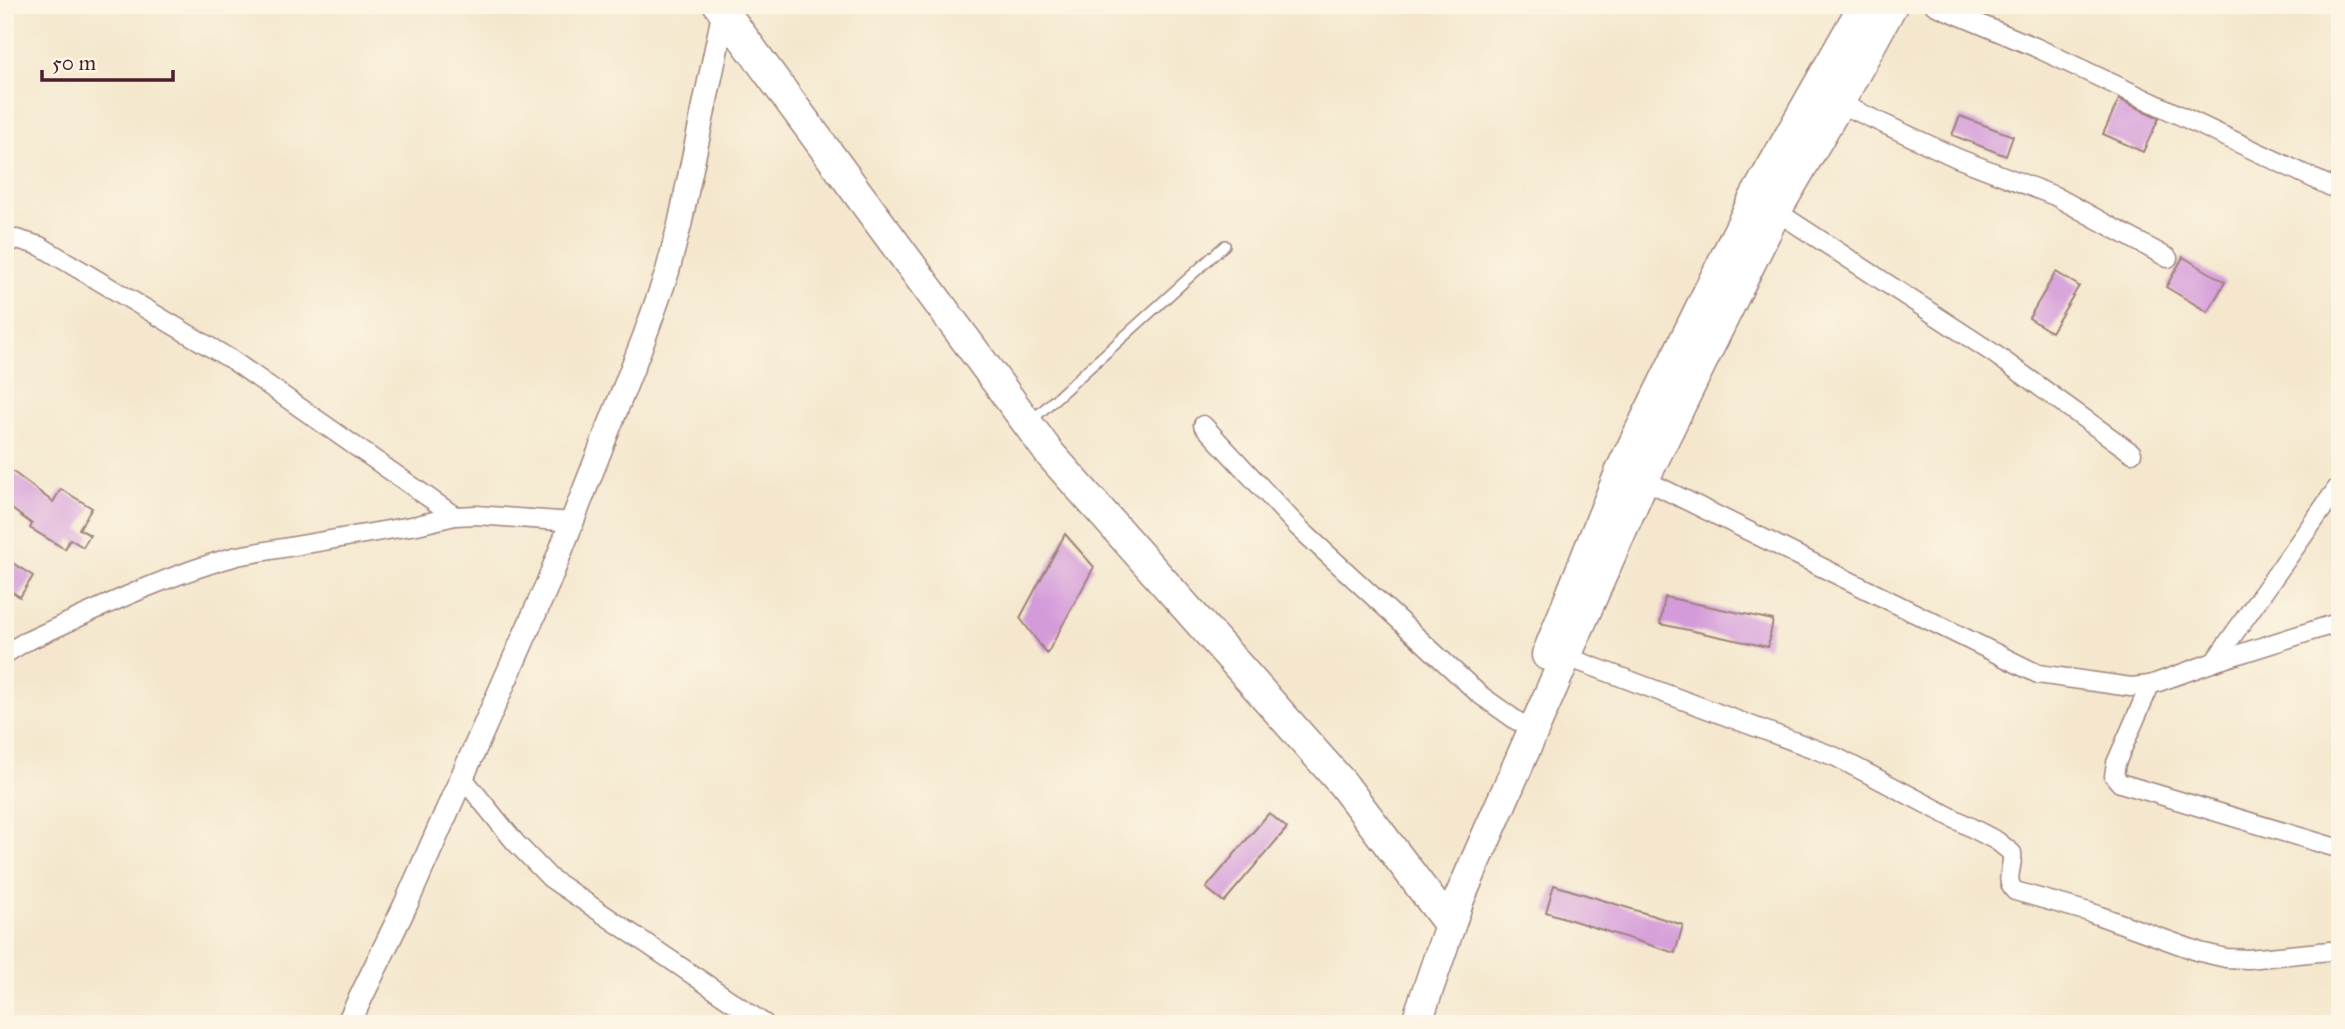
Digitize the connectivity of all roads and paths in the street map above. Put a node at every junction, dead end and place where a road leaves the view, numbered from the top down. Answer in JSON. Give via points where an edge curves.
{"nodes":[{"id":1,"x":1864,"y":5,"type":"edge"},
{"id":2,"x":1892,"y":5,"type":"edge"},
{"id":3,"x":1934,"y":5,"type":"edge"},
{"id":4,"x":722,"y":9,"type":"edge"},
{"id":5,"x":1839,"y":103,"type":"junction"},
{"id":6,"x":2340,"y":191,"type":"edge"},
{"id":7,"x":1776,"y":211,"type":"junction"},
{"id":8,"x":5,"y":245,"type":"edge"},
{"id":9,"x":1225,"y":245,"type":"dead end"},
{"id":10,"x":2168,"y":258,"type":"dead end"},
{"id":11,"x":1028,"y":423,"type":"junction"},
{"id":12,"x":1203,"y":425,"type":"dead end"},
{"id":13,"x":2132,"y":453,"type":"dead end"},
{"id":14,"x":1633,"y":474,"type":"junction"},
{"id":15,"x":2340,"y":484,"type":"edge"},
{"id":16,"x":455,"y":516,"type":"junction"},
{"id":17,"x":573,"y":522,"type":"junction"},
{"id":18,"x":1591,"y":572,"type":"junction"},
{"id":19,"x":2340,"y":622,"type":"edge"},
{"id":20,"x":5,"y":654,"type":"edge"},
{"id":21,"x":1567,"y":657,"type":"junction"},
{"id":22,"x":2214,"y":662,"type":"junction"},
{"id":23,"x":2150,"y":685,"type":"junction"},
{"id":24,"x":1517,"y":720,"type":"junction"},
{"id":25,"x":462,"y":777,"type":"junction"},
{"id":26,"x":2340,"y":849,"type":"edge"},
{"id":27,"x":1441,"y":916,"type":"junction"},
{"id":28,"x":2340,"y":950,"type":"edge"},
{"id":29,"x":348,"y":1024,"type":"edge"},
{"id":30,"x":765,"y":1024,"type":"edge"},
{"id":31,"x":1395,"y":1024,"type":"edge"},
{"id":32,"x":1416,"y":1024,"type":"edge"}],
"edges":[{"from":1,"to":14,"type":"main road","via":[[1754,199]]},
{"from":2,"to":5,"type":"main road"},
{"from":3,"to":6,"type":"street","via":[[2035,47]]},
{"from":4,"to":11,"type":"main road"},
{"from":4,"to":17,"type":"street","via":[[690,181],[667,272]]},
{"from":5,"to":7,"type":"main road"},
{"from":5,"to":10,"type":"street","via":[[1957,158],[2055,196]]},
{"from":7,"to":13,"type":"street","via":[[1993,353]]},
{"from":7,"to":14,"type":"main road"},
{"from":8,"to":16,"type":"street","via":[[17,239],[40,246],[232,360]]},
{"from":9,"to":11,"type":"lane"},
{"from":11,"to":27,"type":"main road","via":[[1050,454],[1342,783]]},
{"from":12,"to":24,"type":"street","via":[[1299,528],[1479,694]]},
{"from":14,"to":18,"type":"main road"},
{"from":14,"to":23,"type":"street","via":[[2038,674],[2131,687]]},
{"from":15,"to":22,"type":"street"},
{"from":16,"to":17,"type":"street"},
{"from":16,"to":20,"type":"street","via":[[212,563],[144,589]]},
{"from":17,"to":25,"type":"street"},
{"from":18,"to":21,"type":"main road"},
{"from":18,"to":24,"type":"main road"},
{"from":19,"to":22,"type":"street"},
{"from":21,"to":27,"type":"main road"},
{"from":21,"to":28,"type":"street","via":[[1836,757],[1997,841],[2012,853],[2008,880],[2015,891],[2226,958]]},
{"from":22,"to":23,"type":"street"},
{"from":23,"to":26,"type":"street","via":[[2116,763],[2115,776],[2120,783]]},
{"from":24,"to":27,"type":"main road"},
{"from":25,"to":29,"type":"street"},
{"from":25,"to":30,"type":"street","via":[[550,878]]},
{"from":27,"to":31,"type":"main road"},
{"from":27,"to":32,"type":"main road"}]}
